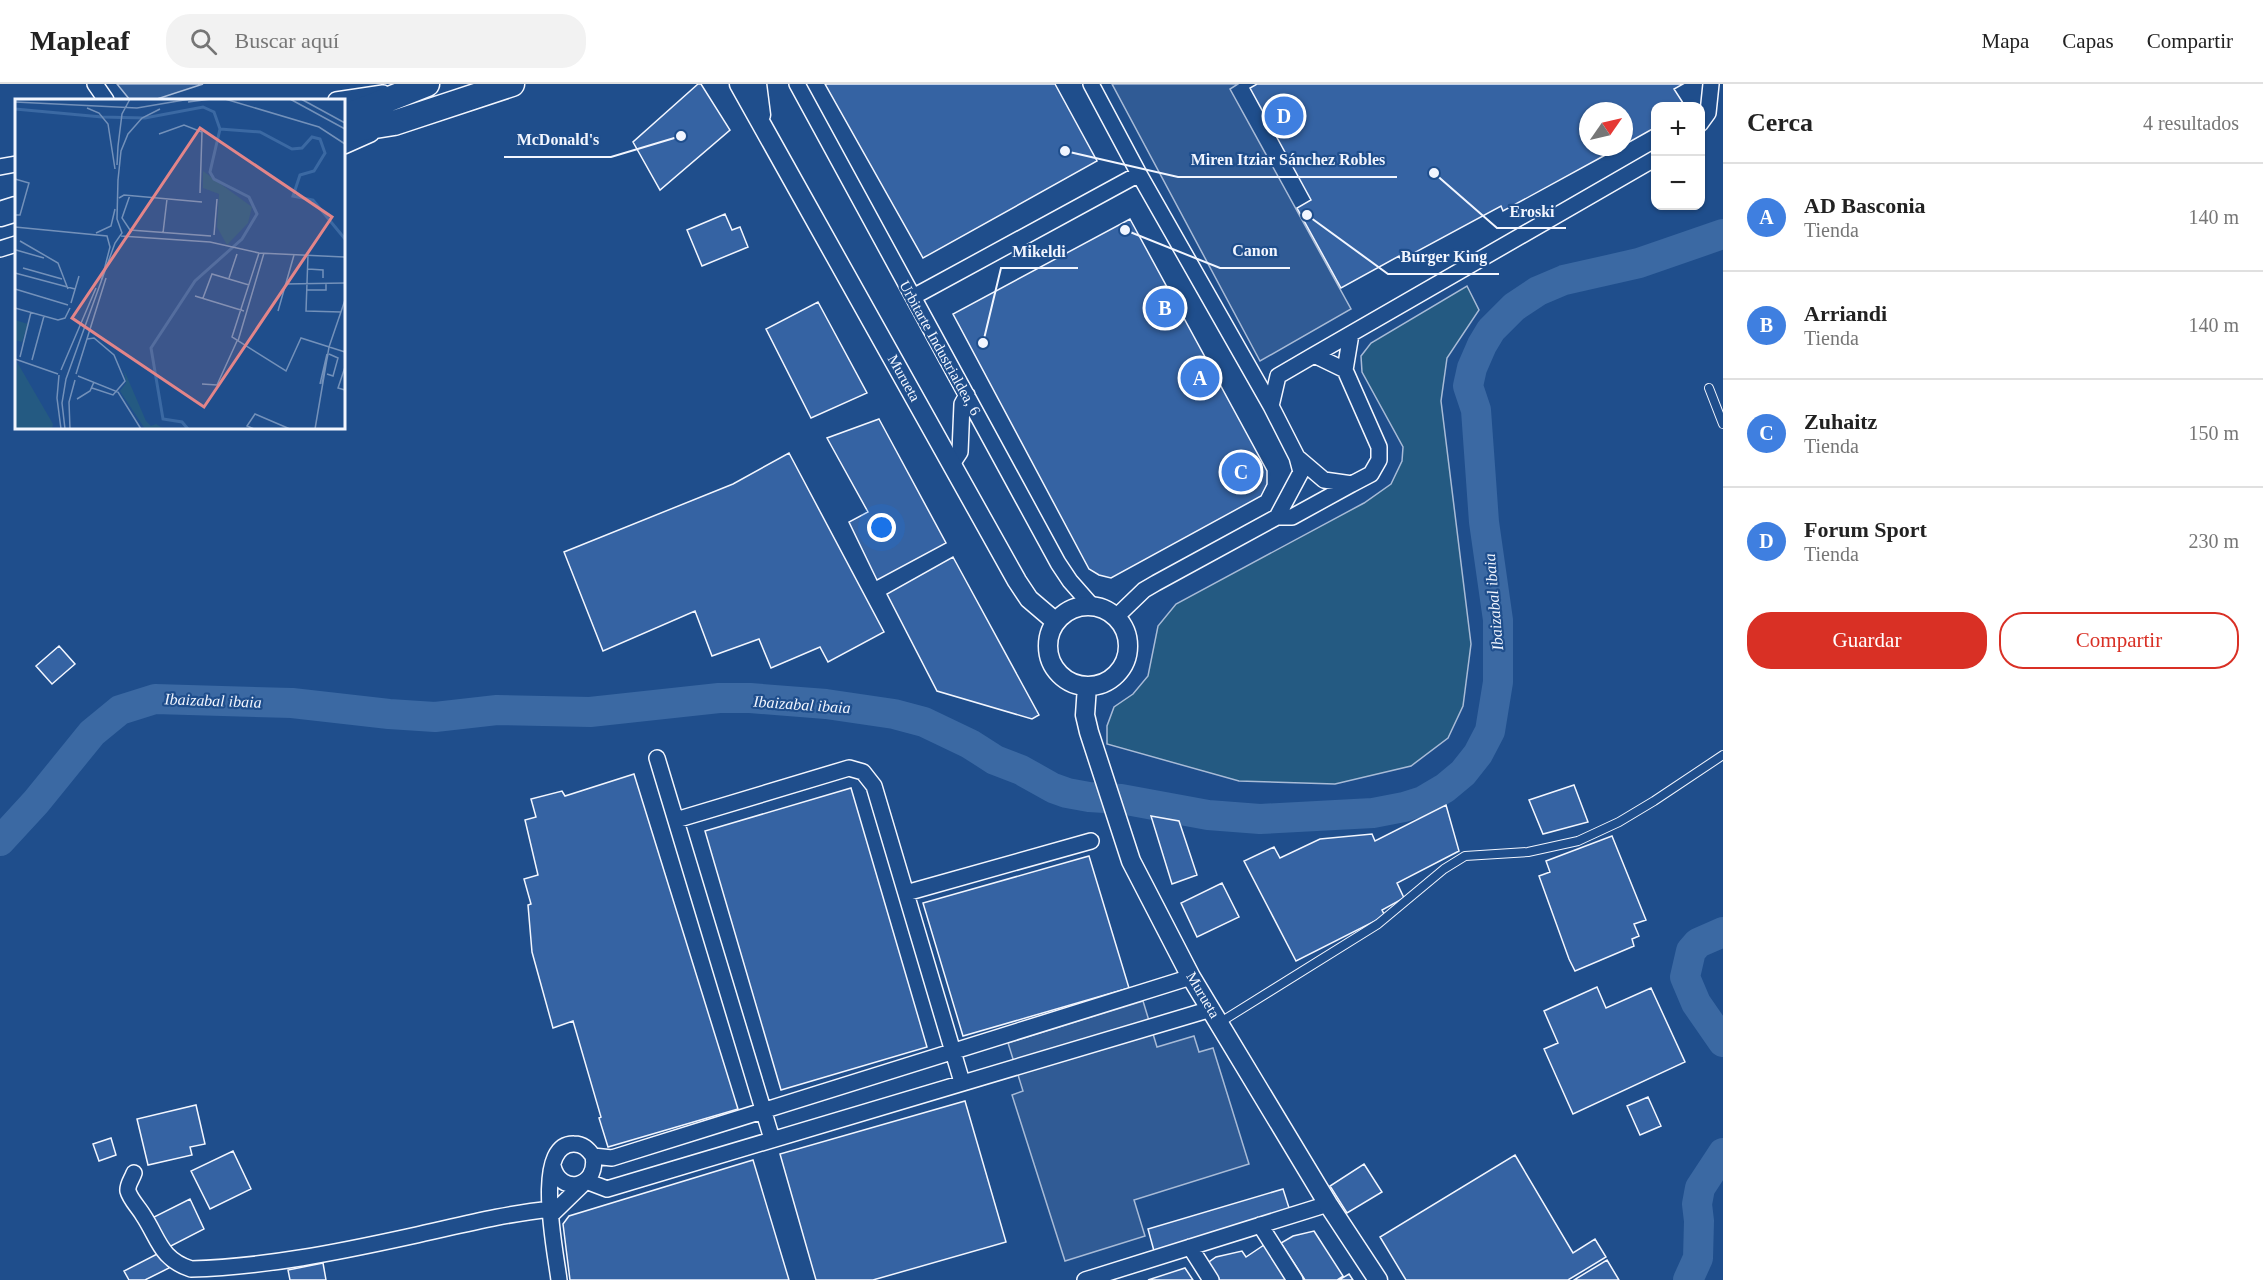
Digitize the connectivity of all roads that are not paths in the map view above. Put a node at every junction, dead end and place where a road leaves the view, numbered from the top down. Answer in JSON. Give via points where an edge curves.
{"nodes":[{"id":1,"x":512,"y":84,"type":"edge"},
{"id":2,"x":739,"y":84,"type":"edge"},
{"id":3,"x":757,"y":84,"type":"edge"},
{"id":4,"x":797,"y":84,"type":"edge"},
{"id":5,"x":1091,"y":84,"type":"edge"},
{"id":6,"x":1711,"y":84,"type":"edge"},
{"id":7,"x":422,"y":86,"type":"edge"},
{"id":8,"x":342,"y":99,"type":"edge"},
{"id":9,"x":345,"y":117,"type":"edge"},
{"id":10,"x":1705,"y":118,"type":"edge"},
{"id":11,"x":394,"y":123,"type":"junction"},
{"id":12,"x":763,"y":126,"type":"junction"},
{"id":13,"x":345,"y":131,"type":"edge"},
{"id":14,"x":345,"y":146,"type":"edge"},
{"id":15,"x":1651,"y":161,"type":"edge"},
{"id":16,"x":15,"y":164,"type":"edge"},
{"id":17,"x":0,"y":167,"type":"edge"},
{"id":18,"x":1139,"y":174,"type":"junction"},
{"id":19,"x":15,"y":210,"type":"edge"},
{"id":20,"x":0,"y":214,"type":"edge"},
{"id":21,"x":15,"y":244,"type":"edge"},
{"id":22,"x":0,"y":249,"type":"edge"},
{"id":23,"x":913,"y":297,"type":"junction"},
{"id":24,"x":1351,"y":334,"type":"junction"},
{"id":25,"x":1331,"y":346,"type":"junction"},
{"id":26,"x":1314,"y":355,"type":"junction"},
{"id":27,"x":1345,"y":370,"type":"junction"},
{"id":28,"x":1709,"y":388,"type":"dead end"},
{"id":29,"x":967,"y":395,"type":"junction"},
{"id":30,"x":1270,"y":406,"type":"junction"},
{"id":31,"x":1723,"y":424,"type":"edge"},
{"id":32,"x":1297,"y":457,"type":"junction"},
{"id":33,"x":952,"y":464,"type":"junction"},
{"id":34,"x":1352,"y":484,"type":"junction"},
{"id":35,"x":1277,"y":517,"type":"junction"},
{"id":36,"x":1092,"y":606,"type":"junction"},
{"id":37,"x":1116,"y":617,"type":"junction"},
{"id":38,"x":1056,"y":622,"type":"junction"},
{"id":39,"x":1087,"y":686,"type":"junction"},
{"id":40,"x":1723,"y":755,"type":"edge"},
{"id":41,"x":657,"y":758,"type":"dead end"},
{"id":42,"x":676,"y":820,"type":"junction"},
{"id":43,"x":1091,"y":841,"type":"dead end"},
{"id":44,"x":906,"y":893,"type":"junction"},
{"id":45,"x":1191,"y":977,"type":"junction"},
{"id":46,"x":1215,"y":1016,"type":"junction"},
{"id":47,"x":953,"y":1052,"type":"junction"},
{"id":48,"x":962,"y":1082,"type":"junction"},
{"id":49,"x":762,"y":1111,"type":"junction"},
{"id":50,"x":772,"y":1139,"type":"junction"},
{"id":51,"x":593,"y":1156,"type":"junction"},
{"id":52,"x":553,"y":1166,"type":"junction"},
{"id":53,"x":134,"y":1173,"type":"dead end"},
{"id":54,"x":586,"y":1181,"type":"junction"},
{"id":55,"x":1328,"y":1204,"type":"junction"},
{"id":56,"x":551,"y":1212,"type":"junction"},
{"id":57,"x":1260,"y":1225,"type":"junction"},
{"id":58,"x":1190,"y":1247,"type":"junction"},
{"id":59,"x":1110,"y":1276,"type":"edge"},
{"id":60,"x":559,"y":1280,"type":"edge"},
{"id":61,"x":1085,"y":1280,"type":"edge"},
{"id":62,"x":1211,"y":1280,"type":"edge"},
{"id":63,"x":1295,"y":1280,"type":"edge"},
{"id":64,"x":1378,"y":1280,"type":"edge"}],
"edges":[{"from":1,"to":11,"type":"main road"},
{"from":2,"to":12,"type":"street","name":"Murueta"},
{"from":3,"to":12,"type":"street","name":"Murueta"},
{"from":4,"to":23,"type":"street","name":"Urbitarte Industrialdea, 6"},
{"from":5,"to":18,"type":"street"},
{"from":6,"to":10,"type":"street"},
{"from":7,"to":8,"type":"street"},
{"from":7,"to":9,"type":"main road"},
{"from":11,"to":13,"type":"main road"},
{"from":11,"to":14,"type":"street"},
{"from":12,"to":33,"type":"street","name":"Murueta"},
{"from":15,"to":24,"type":"street"},
{"from":16,"to":17,"type":"street"},
{"from":18,"to":23,"type":"street"},
{"from":18,"to":30,"type":"street"},
{"from":19,"to":20,"type":"main road"},
{"from":21,"to":22,"type":"street"},
{"from":23,"to":29,"type":"street","name":"Urbitarte Industrialdea, 6"},
{"from":24,"to":25,"type":"street"},
{"from":24,"to":27,"type":"street"},
{"from":25,"to":26,"type":"street"},
{"from":25,"to":27,"type":"street"},
{"from":26,"to":27,"type":"street"},
{"from":26,"to":30,"type":"street","via":[[1278,376]]},
{"from":27,"to":34,"type":"street","via":[[1379,447],[1379,460],[1371,474]]},
{"from":28,"to":31,"type":"lane"},
{"from":29,"to":33,"type":"street","via":[[962,404],[960,452]]},
{"from":29,"to":36,"type":"street","name":"Urbitarte Industrialdea, 6","via":[[1058,563]]},
{"from":30,"to":32,"type":"street"},
{"from":32,"to":34,"type":"street","via":[[1324,480]]},
{"from":32,"to":35,"type":"street","via":[[1301,472]]},
{"from":33,"to":38,"type":"street","name":"Murueta","via":[[1017,581],[1029,599]]},
{"from":34,"to":35,"type":"street","via":[[1292,517]]},
{"from":35,"to":37,"type":"street","via":[[1144,590]]},
{"from":36,"to":37,"type":"street"},
{"from":36,"to":38,"type":"street","via":[[1078,607]]},
{"from":37,"to":39,"type":"street","via":[[1127,638],[1125,661],[1110,680]]},
{"from":38,"to":39,"type":"street","via":[[1048,645],[1053,663],[1064,678]]},
{"from":39,"to":45,"type":"street","name":"Murueta","via":[[1085,714],[1131,861]]},
{"from":40,"to":46,"type":"lane","via":[[1619,822],[1578,841],[1528,852],[1465,856],[1378,924]]},
{"from":41,"to":42,"type":"street"},
{"from":42,"to":44,"type":"street","via":[[849,768],[863,772],[874,786]]},
{"from":42,"to":49,"type":"street"},
{"from":43,"to":44,"type":"street"},
{"from":44,"to":47,"type":"street"},
{"from":45,"to":46,"type":"street","name":"Murueta"},
{"from":45,"to":47,"type":"street"},
{"from":46,"to":48,"type":"street"},
{"from":46,"to":55,"type":"street","name":"Murueta"},
{"from":47,"to":48,"type":"street"},
{"from":47,"to":49,"type":"street"},
{"from":48,"to":50,"type":"street"},
{"from":49,"to":50,"type":"street"},
{"from":49,"to":51,"type":"street","via":[[612,1158]]},
{"from":50,"to":54,"type":"street","via":[[607,1189]]},
{"from":51,"to":52,"type":"street","via":[[578,1144],[566,1145],[556,1153]]},
{"from":51,"to":54,"type":"street","via":[[594,1170]]},
{"from":52,"to":54,"type":"street","via":[[562,1181],[574,1185]]},
{"from":52,"to":56,"type":"street","via":[[548,1185]]},
{"from":53,"to":56,"type":"street","via":[[128,1192],[157,1242],[179,1265],[191,1269],[300,1258],[517,1213]]},
{"from":54,"to":56,"type":"street"},
{"from":55,"to":57,"type":"street"},
{"from":55,"to":64,"type":"street","name":"Murueta"},
{"from":56,"to":60,"type":"street"},
{"from":57,"to":58,"type":"street"},
{"from":57,"to":63,"type":"street"},
{"from":58,"to":59,"type":"street"},
{"from":58,"to":62,"type":"street"},
{"from":59,"to":61,"type":"street"}]}
